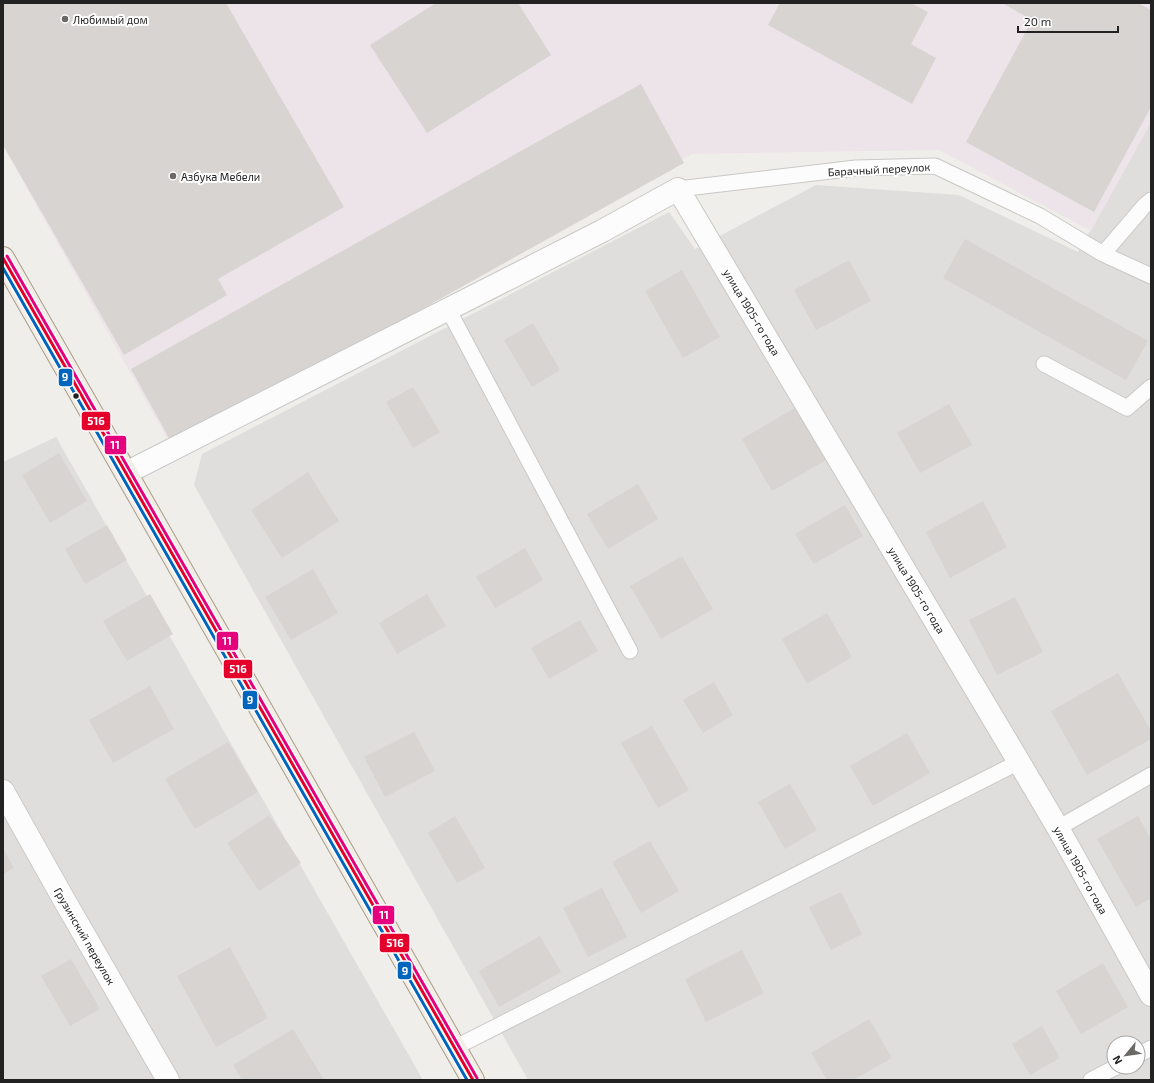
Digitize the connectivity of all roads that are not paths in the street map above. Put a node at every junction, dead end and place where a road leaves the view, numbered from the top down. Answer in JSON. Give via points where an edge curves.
{"nodes":[{"id":1,"x":678,"y":189,"type":"junction"},
{"id":2,"x":1151,"y":200,"type":"edge"},
{"id":3,"x":1103,"y":254,"type":"junction"},
{"id":4,"x":3,"y":258,"type":"edge"},
{"id":5,"x":1151,"y":276,"type":"edge"},
{"id":6,"x":448,"y":309,"type":"junction"},
{"id":7,"x":1044,"y":364,"type":"dead end"},
{"id":8,"x":1151,"y":387,"type":"edge"},
{"id":9,"x":126,"y":472,"type":"junction"},
{"id":10,"x":630,"y":651,"type":"dead end"},
{"id":11,"x":1019,"y":762,"type":"junction"},
{"id":12,"x":1151,"y":775,"type":"edge"},
{"id":13,"x":3,"y":791,"type":"edge"},
{"id":14,"x":1058,"y":828,"type":"junction"},
{"id":15,"x":1151,"y":995,"type":"edge"},
{"id":16,"x":454,"y":1048,"type":"junction"},
{"id":17,"x":1106,"y":1072,"type":"edge"},
{"id":18,"x":168,"y":1080,"type":"edge"},
{"id":19,"x":473,"y":1080,"type":"edge"},
{"id":20,"x":1091,"y":1080,"type":"edge"}],
"edges":[{"from":1,"to":3,"type":"lane","name":"Барачный переулок","via":[[856,168],[935,166],[1040,216]]},
{"from":1,"to":6,"type":"street","via":[[602,231]]},
{"from":1,"to":11,"type":"street","name":"улица 1905-го года"},
{"from":2,"to":3,"type":"lane"},
{"from":3,"to":5,"type":"lane","name":"Барачный переулок"},
{"from":4,"to":9,"type":"main road"},
{"from":6,"to":9,"type":"street"},
{"from":6,"to":10,"type":"lane"},
{"from":7,"to":8,"type":"lane","via":[[1127,408]]},
{"from":9,"to":16,"type":"main road"},
{"from":11,"to":14,"type":"street","name":"улица 1905-го года"},
{"from":11,"to":16,"type":"lane"},
{"from":12,"to":14,"type":"lane"},
{"from":13,"to":18,"type":"street","name":"Грузинский переулок"},
{"from":14,"to":15,"type":"street","name":"улица 1905-го года"},
{"from":16,"to":19,"type":"main road"},
{"from":17,"to":20,"type":"lane"}]}
